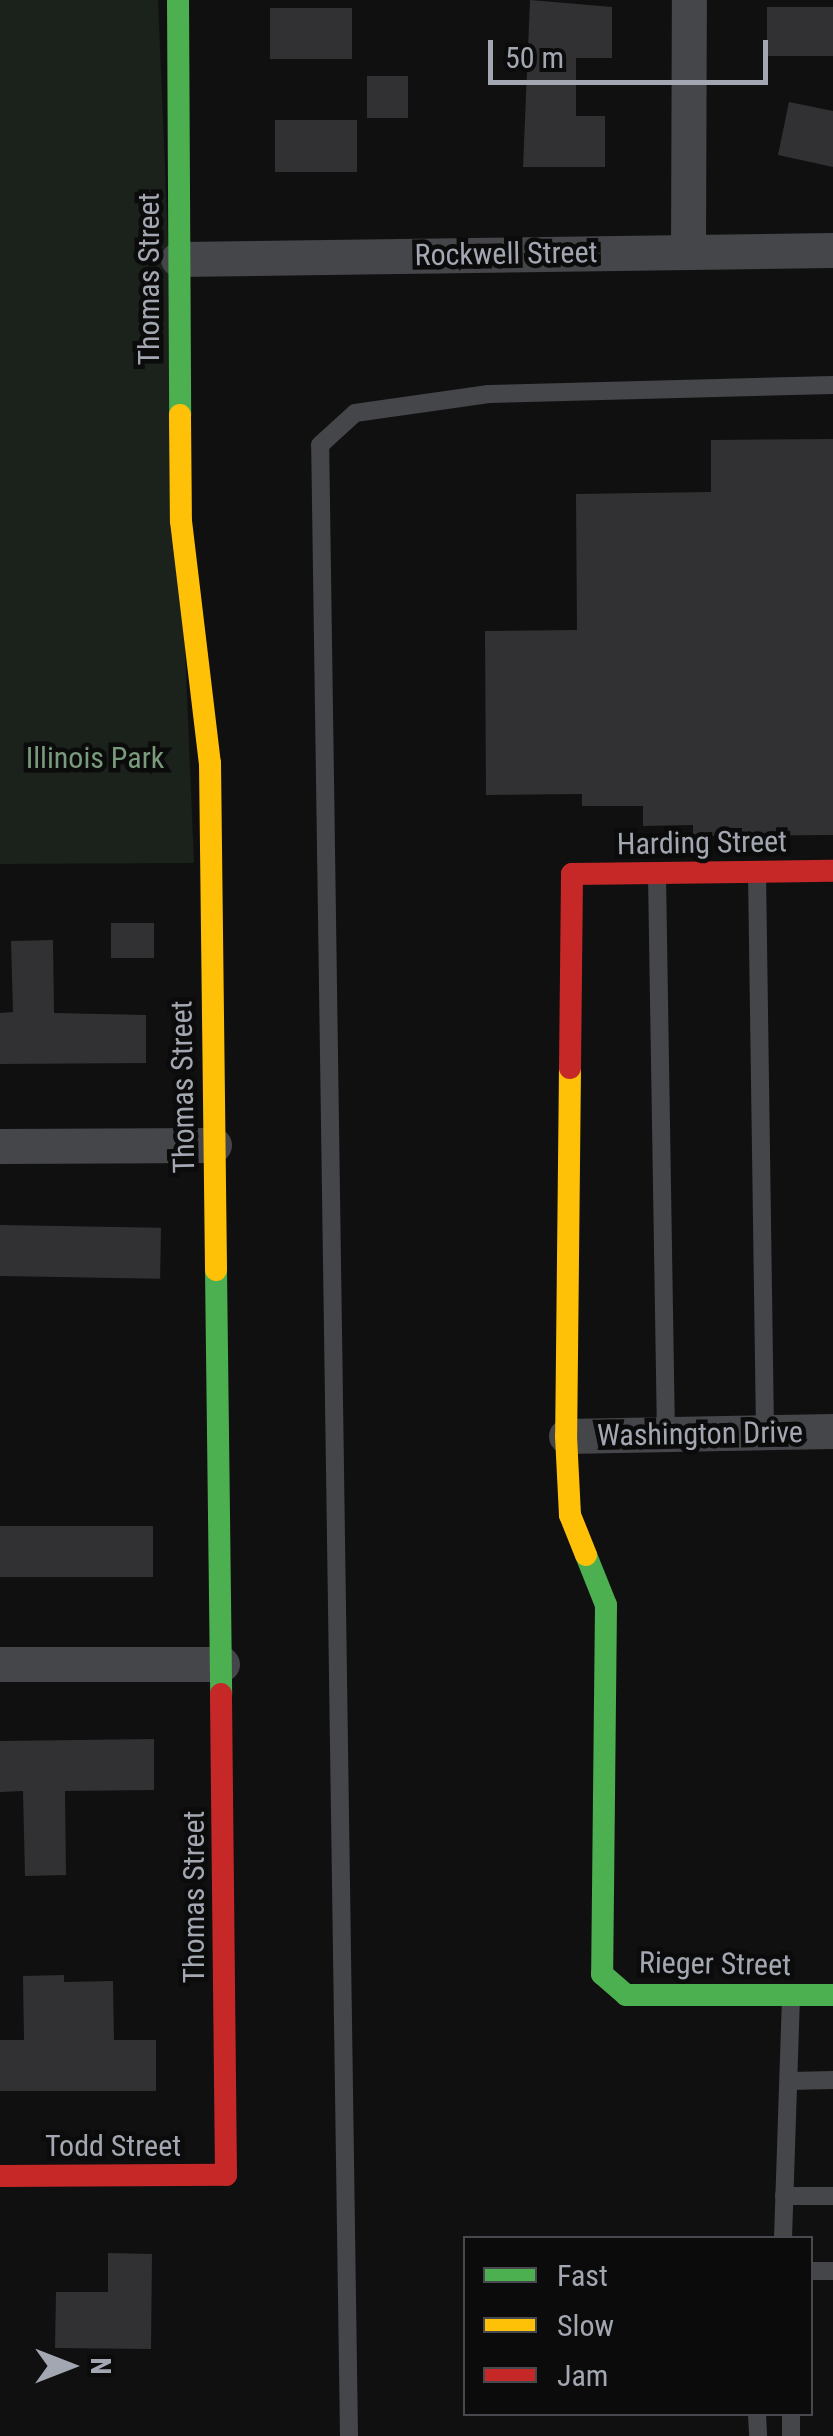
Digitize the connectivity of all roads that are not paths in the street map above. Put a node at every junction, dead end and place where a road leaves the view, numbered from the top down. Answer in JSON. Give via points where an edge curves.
{"nodes":[{"id":1,"x":178,"y":0,"type":"edge"},
{"id":2,"x":688,"y":0,"type":"edge"},
{"id":3,"x":833,"y":250,"type":"edge"},
{"id":4,"x":688,"y":251,"type":"junction"},
{"id":5,"x":178,"y":259,"type":"junction"},
{"id":6,"x":833,"y":385,"type":"edge"},
{"id":7,"x":833,"y":871,"type":"edge"},
{"id":8,"x":757,"y":872,"type":"junction"},
{"id":9,"x":657,"y":873,"type":"junction"},
{"id":10,"x":214,"y":1144,"type":"junction"},
{"id":11,"x":0,"y":1146,"type":"edge"},
{"id":12,"x":765,"y":1432,"type":"junction"},
{"id":13,"x":833,"y":1432,"type":"edge"},
{"id":14,"x":666,"y":1434,"type":"junction"},
{"id":15,"x":566,"y":1436,"type":"junction"},
{"id":16,"x":0,"y":1664,"type":"edge"},
{"id":17,"x":222,"y":1664,"type":"junction"},
{"id":18,"x":791,"y":1995,"type":"junction"},
{"id":19,"x":833,"y":1995,"type":"edge"},
{"id":20,"x":833,"y":2080,"type":"edge"},
{"id":21,"x":789,"y":2081,"type":"junction"},
{"id":22,"x":226,"y":2175,"type":"joint"},
{"id":23,"x":0,"y":2176,"type":"edge"},
{"id":24,"x":784,"y":2196,"type":"junction"},
{"id":25,"x":833,"y":2196,"type":"edge"},
{"id":26,"x":783,"y":2236,"type":"edge"},
{"id":27,"x":349,"y":2436,"type":"edge"}],
"edges":[{"from":1,"to":5,"type":"street","name":"Thomas Street"},
{"from":2,"to":4,"type":"street"},
{"from":3,"to":4,"type":"street","name":"Rockwell Street"},
{"from":4,"to":5,"type":"street","name":"Rockwell Street"},
{"from":5,"to":10,"type":"street","name":"Thomas Street","via":[[181,521],[210,763]]},
{"from":6,"to":27,"type":"lane","via":[[490,394],[355,413],[320,445]]},
{"from":7,"to":8,"type":"street","name":"Harding Street"},
{"from":8,"to":9,"type":"street","name":"Harding Street"},
{"from":8,"to":12,"type":"lane"},
{"from":9,"to":14,"type":"lane"},
{"from":9,"to":15,"type":"street","name":"Harding Street","via":[[572,874]]},
{"from":10,"to":11,"type":"street"},
{"from":10,"to":17,"type":"street","name":"Thomas Street"},
{"from":12,"to":13,"type":"street","name":"Washington Drive"},
{"from":12,"to":14,"type":"street","name":"Washington Drive"},
{"from":14,"to":15,"type":"street","name":"Washington Drive"},
{"from":15,"to":18,"type":"street","name":"Rieger Street","via":[[570,1516],[606,1605],[602,1974],[626,1995]]},
{"from":16,"to":17,"type":"street"},
{"from":17,"to":22,"type":"street","name":"Thomas Street"},
{"from":18,"to":19,"type":"street","name":"Rieger Street"},
{"from":18,"to":21,"type":"lane"},
{"from":20,"to":21,"type":"lane"},
{"from":21,"to":24,"type":"lane"},
{"from":22,"to":23,"type":"street","name":"Todd Street"},
{"from":24,"to":25,"type":"lane"},
{"from":24,"to":26,"type":"lane"}]}
